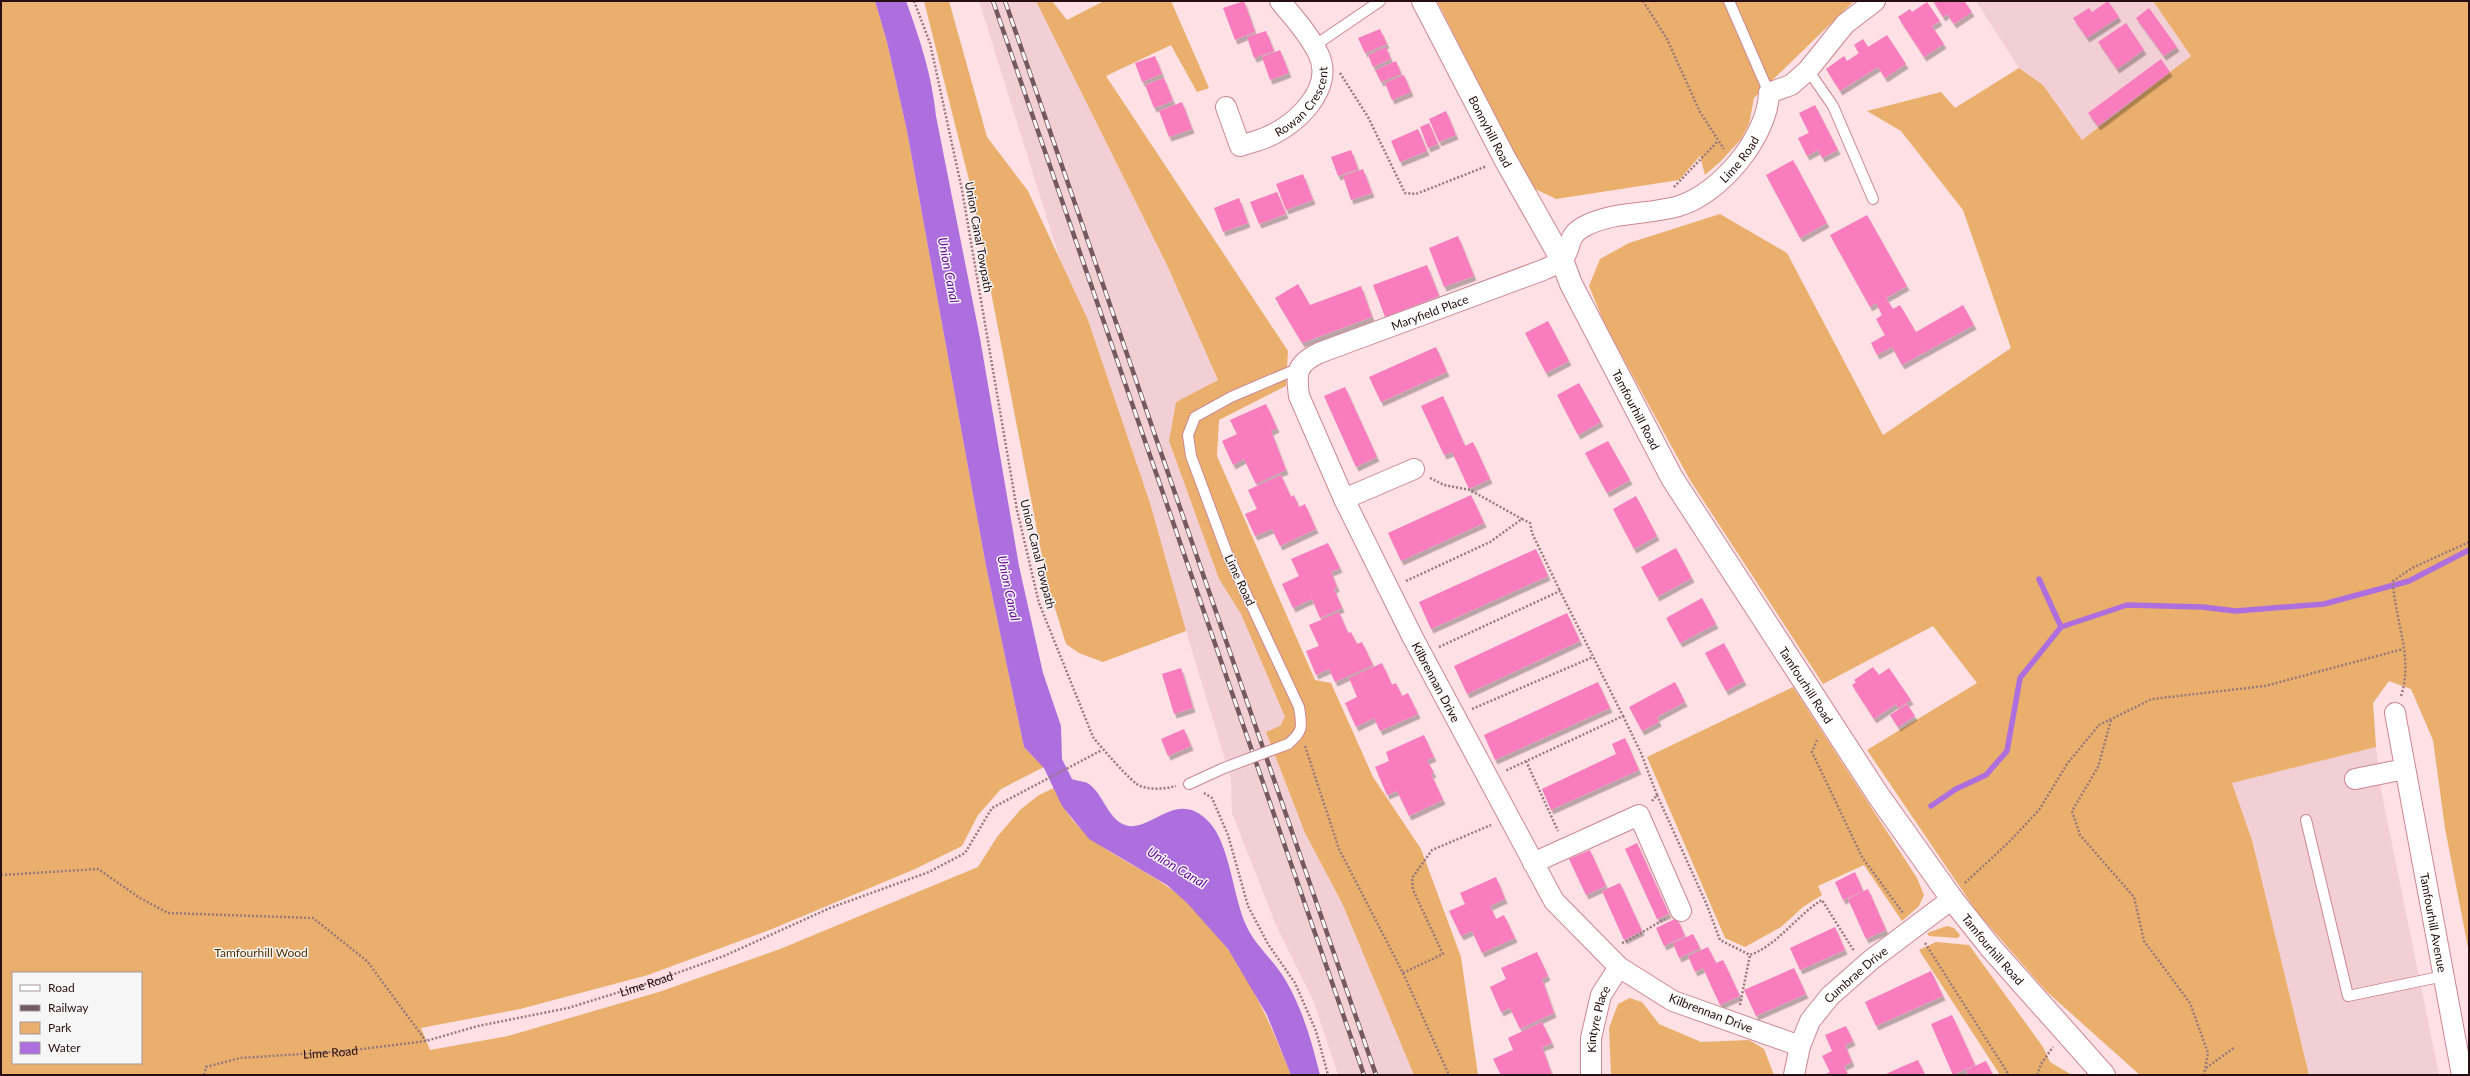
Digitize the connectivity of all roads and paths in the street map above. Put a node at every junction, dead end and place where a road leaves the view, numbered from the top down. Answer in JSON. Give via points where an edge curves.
{"nodes":[{"id":1,"x":914,"y":1,"type":"edge"},
{"id":2,"x":1280,"y":1,"type":"edge"},
{"id":3,"x":1380,"y":1,"type":"edge"},
{"id":4,"x":1424,"y":1,"type":"edge"},
{"id":5,"x":1643,"y":1,"type":"edge"},
{"id":6,"x":1729,"y":1,"type":"edge"},
{"id":7,"x":1875,"y":1,"type":"edge"},
{"id":8,"x":1317,"y":54,"type":"junction"},
{"id":9,"x":1808,"y":70,"type":"junction"},
{"id":10,"x":1769,"y":93,"type":"junction"},
{"id":11,"x":1226,"y":106,"type":"dead end"},
{"id":12,"x":1505,"y":159,"type":"junction"},
{"id":13,"x":1873,"y":199,"type":"dead end"},
{"id":14,"x":1656,"y":210,"type":"junction"},
{"id":15,"x":1562,"y":260,"type":"junction"},
{"id":16,"x":1299,"y":368,"type":"junction"},
{"id":17,"x":1414,"y":469,"type":"dead end"},
{"id":18,"x":1444,"y":484,"type":"dead end"},
{"id":19,"x":1344,"y":500,"type":"junction"},
{"id":20,"x":1522,"y":519,"type":"junction"},
{"id":21,"x":2469,"y":542,"type":"edge"},
{"id":22,"x":1389,"y":590,"type":"junction"},
{"id":23,"x":1560,"y":591,"type":"junction"},
{"id":24,"x":2403,"y":649,"type":"junction"},
{"id":25,"x":1422,"y":654,"type":"junction"},
{"id":26,"x":1593,"y":657,"type":"junction"},
{"id":27,"x":2395,"y":713,"type":"joint"},
{"id":28,"x":1622,"y":716,"type":"junction"},
{"id":29,"x":1455,"y":717,"type":"junction"},
{"id":30,"x":1826,"y":717,"type":"junction"},
{"id":31,"x":2111,"y":719,"type":"junction"},
{"id":32,"x":1299,"y":735,"type":"junction"},
{"id":33,"x":1102,"y":750,"type":"junction"},
{"id":34,"x":1526,"y":761,"type":"junction"},
{"id":35,"x":1518,"y":765,"type":"dead end"},
{"id":36,"x":2405,"y":769,"type":"junction"},
{"id":37,"x":2355,"y":779,"type":"dead end"},
{"id":38,"x":1189,"y":784,"type":"junction"},
{"id":39,"x":1656,"y":796,"type":"junction"},
{"id":40,"x":1639,"y":815,"type":"junction"},
{"id":41,"x":1508,"y":817,"type":"junction"},
{"id":42,"x":2306,"y":820,"type":"dead end"},
{"id":43,"x":1559,"y":834,"type":"dead end"},
{"id":44,"x":1533,"y":863,"type":"junction"},
{"id":45,"x":1,"y":875,"type":"edge"},
{"id":46,"x":1952,"y":899,"type":"junction"},
{"id":47,"x":1706,"y":904,"type":"junction"},
{"id":48,"x":1681,"y":911,"type":"junction"},
{"id":49,"x":1914,"y":927,"type":"junction"},
{"id":50,"x":1750,"y":955,"type":"junction"},
{"id":51,"x":1612,"y":961,"type":"junction"},
{"id":52,"x":1865,"y":965,"type":"junction"},
{"id":53,"x":1403,"y":973,"type":"junction"},
{"id":54,"x":2444,"y":976,"type":"junction"},
{"id":55,"x":1738,"y":1024,"type":"junction"},
{"id":56,"x":2064,"y":1032,"type":"junction"},
{"id":57,"x":426,"y":1041,"type":"junction"},
{"id":58,"x":1800,"y":1046,"type":"junction"},
{"id":59,"x":2235,"y":1047,"type":"dead end"},
{"id":60,"x":2206,"y":1069,"type":"junction"},
{"id":61,"x":204,"y":1075,"type":"edge"},
{"id":62,"x":1328,"y":1075,"type":"edge"},
{"id":63,"x":1449,"y":1075,"type":"edge"},
{"id":64,"x":1591,"y":1075,"type":"edge"},
{"id":65,"x":1794,"y":1075,"type":"edge"},
{"id":66,"x":2009,"y":1075,"type":"edge"},
{"id":67,"x":2037,"y":1075,"type":"edge"},
{"id":68,"x":2104,"y":1075,"type":"edge"},
{"id":69,"x":2204,"y":1075,"type":"edge"},
{"id":70,"x":2462,"y":1075,"type":"edge"}],
"edges":[{"from":1,"to":33,"type":"path","name":"Union Canal Towpath","via":[[930,43],[962,190],[1017,510],[1039,604],[1093,737]]},
{"from":2,"to":8,"type":"street","name":"Rowan Crescent"},
{"from":3,"to":8,"type":"lane"},
{"from":4,"to":12,"type":"main road","name":"Bonnyhill Road"},
{"from":5,"to":14,"type":"path","via":[[1667,39],[1700,112],[1718,141]]},
{"from":6,"to":10,"type":"lane"},
{"from":7,"to":9,"type":"street","via":[[1845,24]]},
{"from":8,"to":11,"type":"street","name":"Rowan Crescent","via":[[1322,76],[1318,95],[1303,113],[1268,137],[1240,146]]},
{"from":8,"to":12,"type":"path","via":[[1338,70],[1347,81],[1368,117],[1405,193],[1416,194]]},
{"from":9,"to":10,"type":"street","via":[[1791,85]]},
{"from":9,"to":13,"type":"lane","via":[[1833,106]]},
{"from":10,"to":14,"type":"street","name":"Lime Road","via":[[1765,116],[1749,148],[1728,173],[1705,193],[1680,206]]},
{"from":12,"to":15,"type":"main road","name":"Bonnyhill Road"},
{"from":14,"to":15,"type":"street","name":"Lime Road","via":[[1608,217],[1586,225],[1572,234]]},
{"from":15,"to":16,"type":"street","name":"Maryfield Place","via":[[1543,270],[1319,353],[1307,358]]},
{"from":15,"to":30,"type":"main road","name":"Tamfourhill Road","via":[[1571,284],[1672,478]]},
{"from":16,"to":19,"type":"street","name":"Kilbrennan Drive","via":[[1297,380],[1300,396]]},
{"from":16,"to":32,"type":"lane","name":"Lime Road","via":[[1231,397],[1195,417],[1188,435],[1191,456],[1227,553],[1299,707],[1302,725]]},
{"from":17,"to":19,"type":"street"},
{"from":18,"to":20,"type":"path","via":[[1470,490]]},
{"from":19,"to":22,"type":"street","name":"Kilbrennan Drive"},
{"from":20,"to":22,"type":"path","via":[[1490,542]]},
{"from":20,"to":23,"type":"path","via":[[1530,524]]},
{"from":21,"to":24,"type":"path","via":[[2412,568],[2393,581]]},
{"from":22,"to":25,"type":"street","name":"Kilbrennan Drive"},
{"from":23,"to":25,"type":"path"},
{"from":23,"to":26,"type":"path"},
{"from":24,"to":27,"type":"path","via":[[2403,689]]},
{"from":24,"to":31,"type":"path","via":[[2266,686],[2152,699]]},
{"from":25,"to":29,"type":"street","name":"Kilbrennan Drive"},
{"from":26,"to":28,"type":"path"},
{"from":26,"to":29,"type":"path"},
{"from":27,"to":36,"type":"street","name":"Tamfourhill Avenue"},
{"from":28,"to":34,"type":"path"},
{"from":28,"to":39,"type":"path","via":[[1641,753]]},
{"from":29,"to":41,"type":"street","name":"Kilbrennan Drive"},
{"from":30,"to":46,"type":"main road","name":"Tamfourhill Road"},
{"from":30,"to":49,"type":"path","via":[[1812,752],[1862,856]]},
{"from":31,"to":46,"type":"path","via":[[2099,725],[2067,764],[2039,810],[2009,842],[1970,877]]},
{"from":31,"to":60,"type":"path","via":[[2098,767],[2072,811],[2080,835],[2134,897],[2144,940],[2190,1003],[2208,1053]]},
{"from":32,"to":38,"type":"lane","bridge":true,"via":[[1288,744]]},
{"from":32,"to":53,"type":"path","via":[[1308,749],[1339,849]]},
{"from":33,"to":38,"type":"path","name":"Union Canal Towpath","via":[[1138,786],[1160,790]]},
{"from":33,"to":57,"type":"path","name":"Lime Road","via":[[992,808],[965,853],[929,872],[830,908],[724,956],[652,982],[568,1008],[478,1026]]},
{"from":34,"to":35,"type":"path"},
{"from":34,"to":43,"type":"path"},
{"from":36,"to":37,"type":"street"},
{"from":36,"to":54,"type":"street","name":"Tamfourhill Avenue"},
{"from":38,"to":62,"type":"path","via":[[1212,798],[1228,835],[1248,906],[1268,944],[1295,983],[1316,1032]]},
{"from":39,"to":40,"type":"path"},
{"from":39,"to":47,"type":"path"},
{"from":40,"to":44,"type":"street"},
{"from":40,"to":48,"type":"street"},
{"from":41,"to":44,"type":"street","name":"Kilbrennan Drive"},
{"from":41,"to":53,"type":"path","via":[[1427,854],[1412,878],[1413,890],[1443,954]]},
{"from":42,"to":54,"type":"lane","via":[[2348,996]]},
{"from":44,"to":51,"type":"street","name":"Kilbrennan Drive","via":[[1554,901]]},
{"from":45,"to":57,"type":"path","via":[[98,869],[140,898],[168,913],[313,918],[367,961]]},
{"from":46,"to":49,"type":"street","name":"Cumbrae Drive"},
{"from":46,"to":56,"type":"main road","name":"Tamfourhill Road"},
{"from":47,"to":48,"type":"path"},
{"from":47,"to":50,"type":"path","via":[[1720,940]]},
{"from":48,"to":51,"type":"path","via":[[1652,926],[1643,934],[1622,943]]},
{"from":49,"to":52,"type":"street","name":"Cumbrae Drive"},
{"from":49,"to":66,"type":"path"},
{"from":50,"to":52,"type":"path","via":[[1761,951],[1808,908],[1822,900]]},
{"from":50,"to":55,"type":"path","via":[[1742,989]]},
{"from":51,"to":55,"type":"street","name":"Kilbrennan Drive","via":[[1673,1001]]},
{"from":51,"to":64,"type":"street","name":"Kintyre Place","via":[[1591,1038]]},
{"from":52,"to":58,"type":"street","name":"Cumbrae Drive","via":[[1830,996],[1810,1021]]},
{"from":53,"to":63,"type":"path"},
{"from":54,"to":70,"type":"street","name":"Tamfourhill Avenue"},
{"from":55,"to":58,"type":"street","name":"Kilbrennan Drive"},
{"from":56,"to":67,"type":"path","via":[[2041,1064]]},
{"from":56,"to":68,"type":"main road","name":"Tamfourhill Road"},
{"from":57,"to":61,"type":"path","name":"Lime Road","via":[[346,1051],[240,1058],[206,1067]]},
{"from":58,"to":65,"type":"street","name":"Cumbrae Drive"},
{"from":59,"to":60,"type":"path"},
{"from":60,"to":69,"type":"path"}]}
